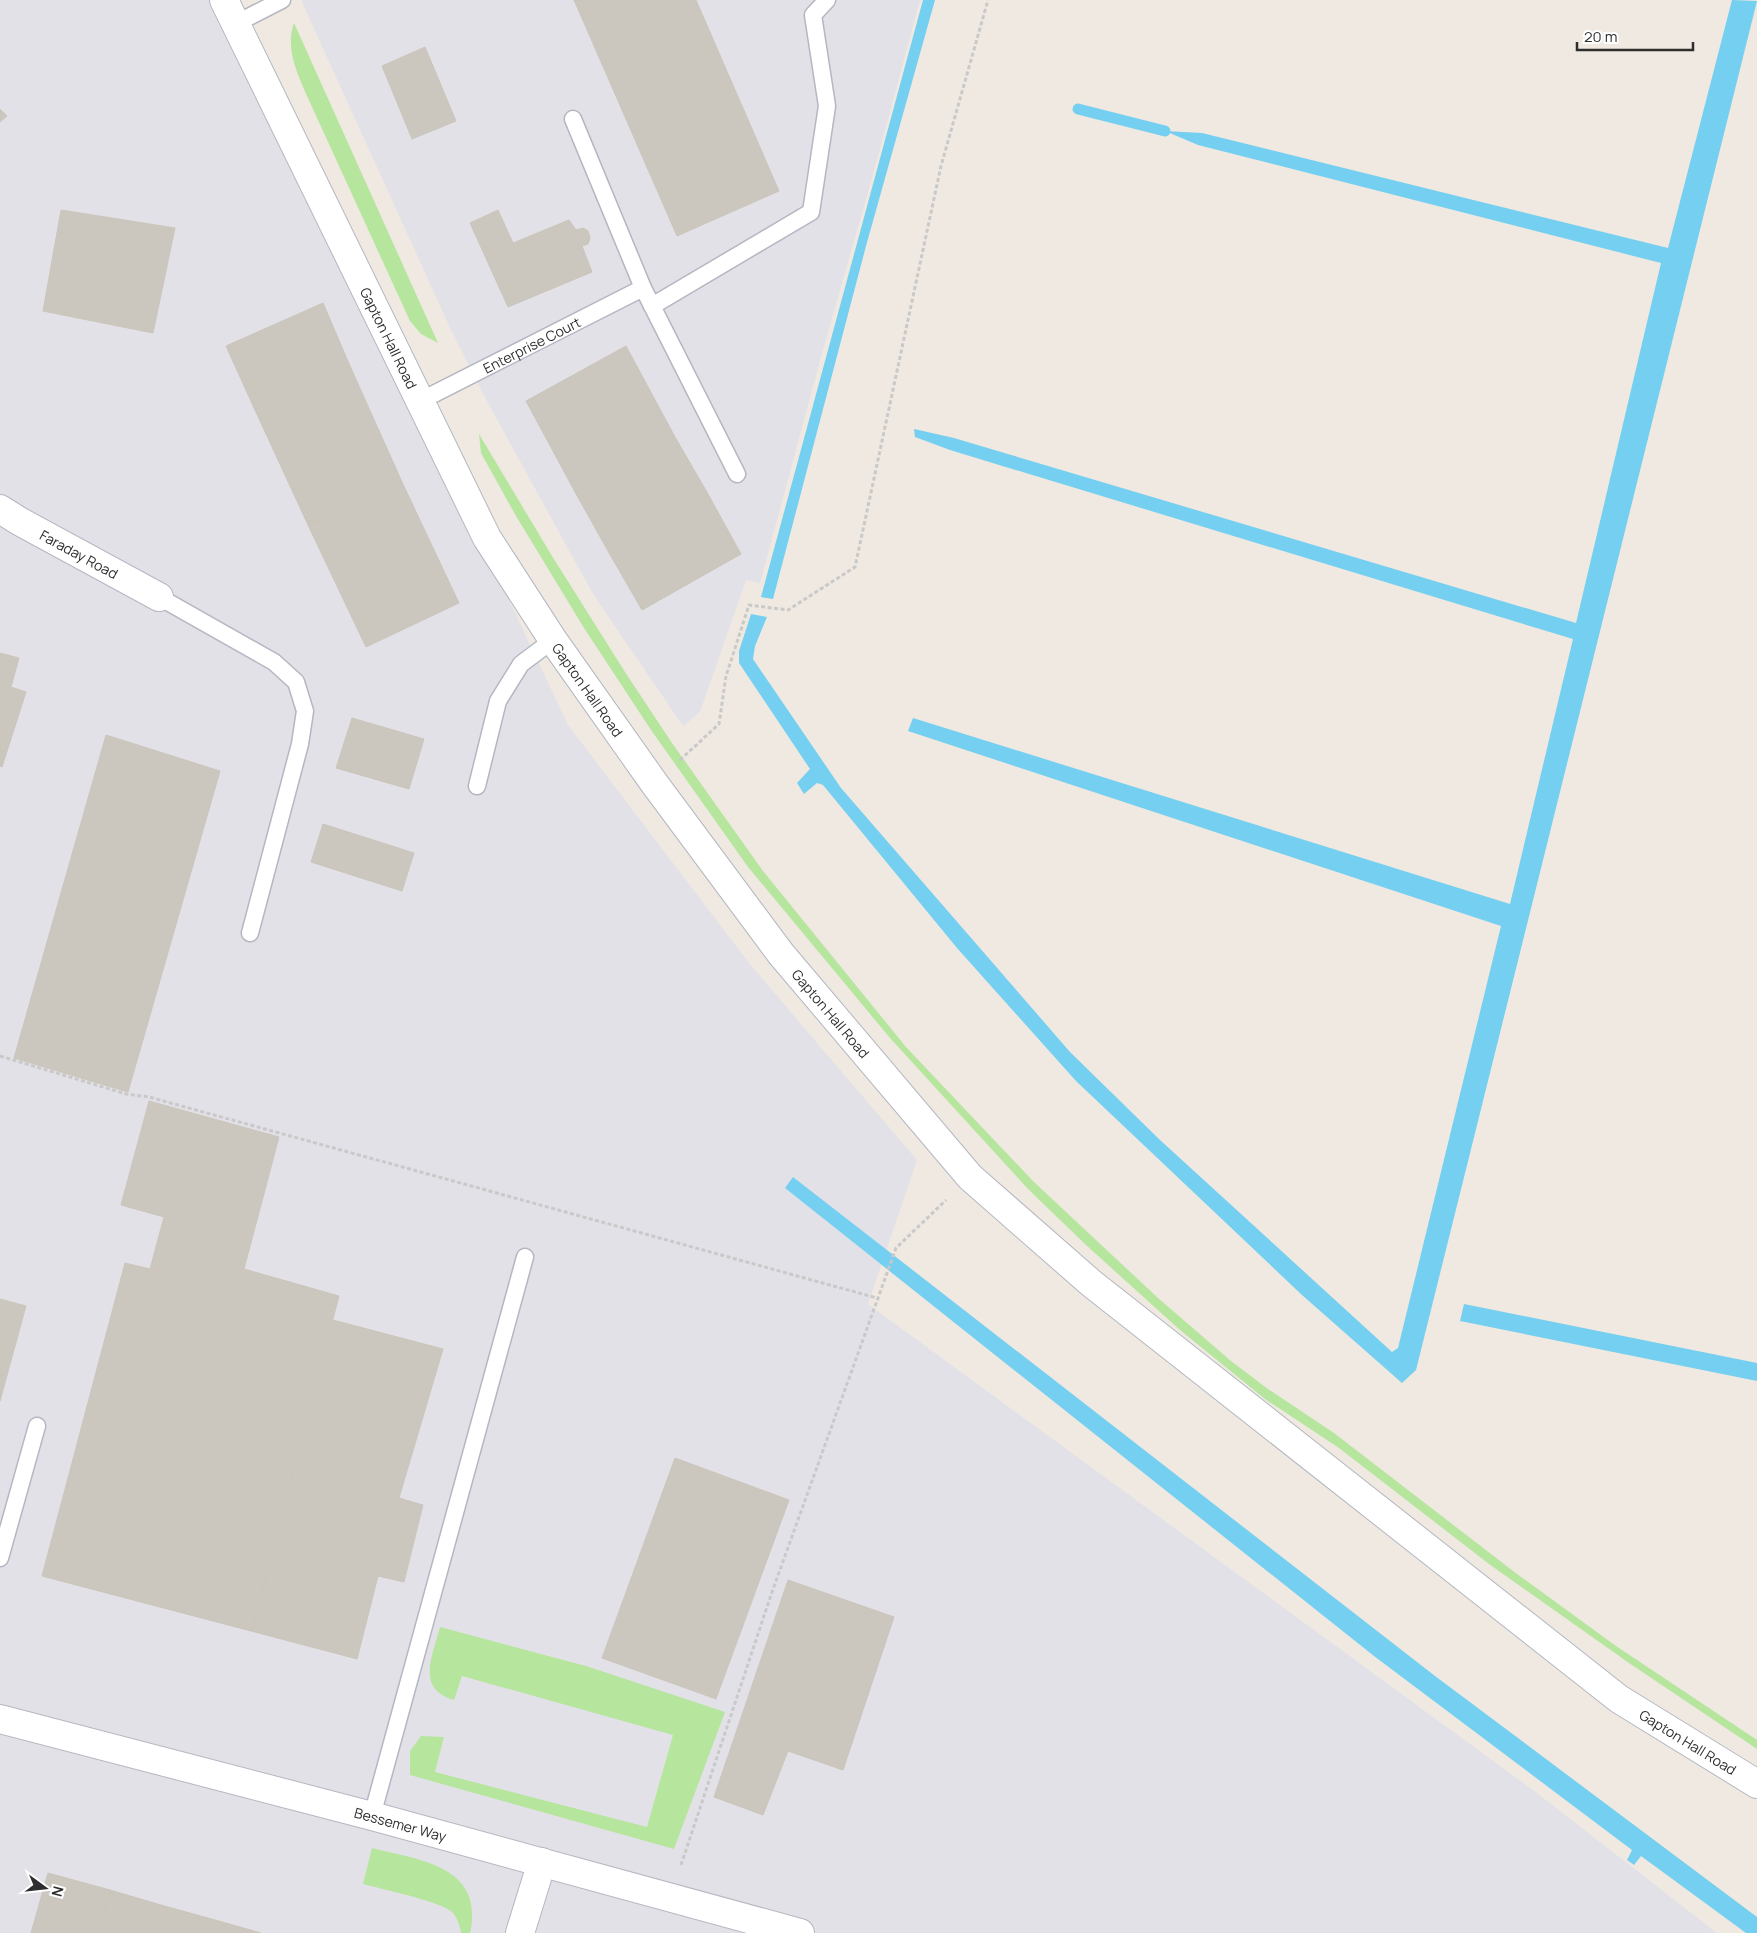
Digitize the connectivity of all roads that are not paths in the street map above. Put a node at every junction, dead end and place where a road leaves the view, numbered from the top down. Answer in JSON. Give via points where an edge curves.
{"nodes":[{"id":1,"x":282,"y":0,"type":"edge"},
{"id":2,"x":828,"y":0,"type":"edge"},
{"id":3,"x":230,"y":12,"type":"edge"},
{"id":4,"x":573,"y":119,"type":"dead end"},
{"id":5,"x":643,"y":288,"type":"junction"},
{"id":6,"x":652,"y":306,"type":"junction"},
{"id":7,"x":420,"y":401,"type":"junction"},
{"id":8,"x":737,"y":474,"type":"dead end"},
{"id":9,"x":0,"y":509,"type":"edge"},
{"id":10,"x":159,"y":597,"type":"joint"},
{"id":11,"x":553,"y":640,"type":"junction"},
{"id":12,"x":477,"y":786,"type":"dead end"},
{"id":13,"x":250,"y":932,"type":"dead end"},
{"id":14,"x":526,"y":1257,"type":"dead end"},
{"id":15,"x":38,"y":1426,"type":"dead end"},
{"id":16,"x":0,"y":1558,"type":"edge"},
{"id":17,"x":0,"y":1719,"type":"edge"},
{"id":18,"x":1757,"y":1784,"type":"edge"},
{"id":19,"x":372,"y":1816,"type":"junction"},
{"id":20,"x":542,"y":1862,"type":"junction"},
{"id":21,"x":520,"y":1933,"type":"edge"},
{"id":22,"x":800,"y":1933,"type":"edge"}],
"edges":[{"from":1,"to":3,"type":"lane"},
{"from":2,"to":6,"type":"lane","via":[[813,15],[827,106],[811,212]]},
{"from":3,"to":7,"type":"street","name":"Gapton Hall Road"},
{"from":4,"to":5,"type":"lane"},
{"from":5,"to":6,"type":"lane"},
{"from":5,"to":7,"type":"lane","name":"Enterprise Court"},
{"from":6,"to":8,"type":"lane"},
{"from":7,"to":11,"type":"street","name":"Gapton Hall Road","via":[[488,538]]},
{"from":9,"to":10,"type":"street","name":"Faraday Road"},
{"from":10,"to":13,"type":"lane","via":[[274,662],[296,682],[305,711],[300,744]]},
{"from":11,"to":12,"type":"lane","via":[[520,664],[498,701]]},
{"from":11,"to":18,"type":"street","name":"Gapton Hall Road","via":[[781,954],[970,1177],[1091,1283],[1619,1699]]},
{"from":14,"to":19,"type":"lane"},
{"from":15,"to":16,"type":"lane"},
{"from":17,"to":19,"type":"street","name":"Bessemer Way"},
{"from":19,"to":20,"type":"street","name":"Bessemer Way"},
{"from":20,"to":21,"type":"street"},
{"from":20,"to":22,"type":"street","name":"Bessemer Way"}]}
